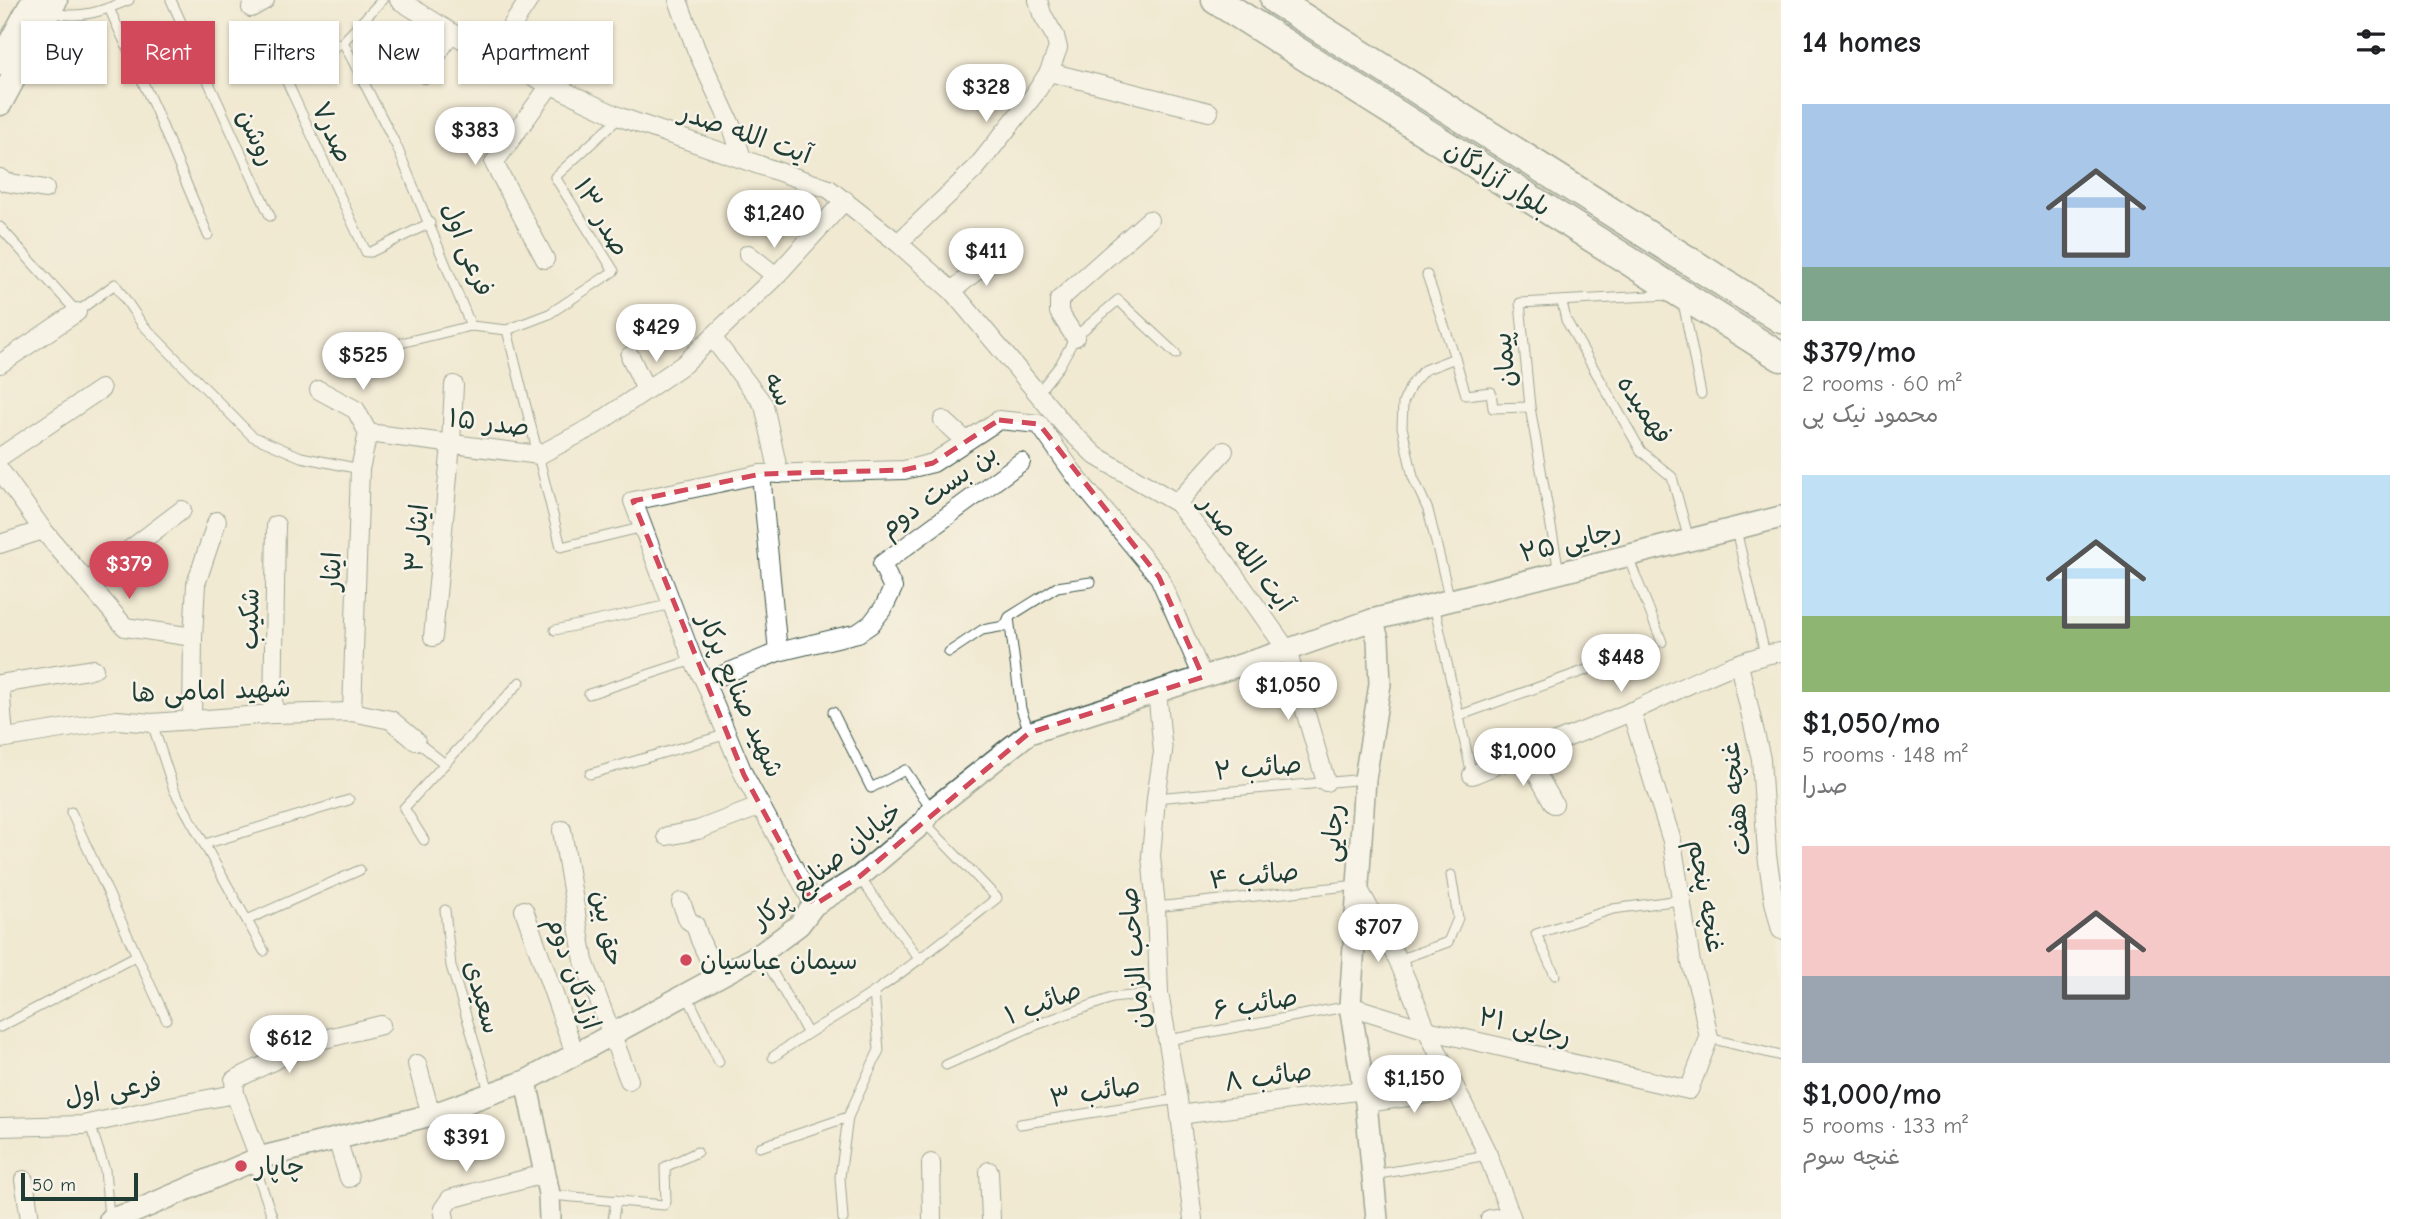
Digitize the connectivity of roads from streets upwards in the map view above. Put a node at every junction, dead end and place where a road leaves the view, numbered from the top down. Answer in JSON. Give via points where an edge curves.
{"nodes":[{"id":1,"x":528,"y":0,"type":"edge"},
{"id":2,"x":678,"y":0,"type":"edge"},
{"id":3,"x":1038,"y":0,"type":"edge"},
{"id":4,"x":1216,"y":0,"type":"edge"},
{"id":5,"x":1275,"y":0,"type":"edge"},
{"id":6,"x":401,"y":1,"type":"edge"},
{"id":7,"x":46,"y":4,"type":"edge"},
{"id":8,"x":514,"y":21,"type":"edge"},
{"id":9,"x":450,"y":34,"type":"junction"},
{"id":10,"x":458,"y":38,"type":"edge"},
{"id":11,"x":444,"y":44,"type":"edge"},
{"id":12,"x":0,"y":63,"type":"edge"},
{"id":13,"x":1049,"y":72,"type":"junction"},
{"id":14,"x":551,"y":84,"type":"joint"},
{"id":15,"x":0,"y":103,"type":"edge"},
{"id":16,"x":1209,"y":112,"type":"dead end"},
{"id":17,"x":742,"y":158,"type":"junction"},
{"id":18,"x":0,"y":178,"type":"edge"},
{"id":19,"x":45,"y":189,"type":"dead end"},
{"id":20,"x":845,"y":200,"type":"junction"},
{"id":21,"x":1149,"y":220,"type":"dead end"},
{"id":22,"x":898,"y":243,"type":"junction"},
{"id":23,"x":748,"y":254,"type":"dead end"},
{"id":24,"x":995,"y":256,"type":"dead end"},
{"id":25,"x":545,"y":259,"type":"dead end"},
{"id":26,"x":776,"y":276,"type":"junction"},
{"id":27,"x":952,"y":291,"type":"junction"},
{"id":28,"x":77,"y":312,"type":"road end"},
{"id":29,"x":1781,"y":319,"type":"edge"},
{"id":30,"x":712,"y":337,"type":"junction"},
{"id":31,"x":1075,"y":337,"type":"road end"},
{"id":32,"x":630,"y":356,"type":"dead end"},
{"id":33,"x":1781,"y":357,"type":"edge"},
{"id":34,"x":0,"y":364,"type":"edge"},
{"id":35,"x":453,"y":385,"type":"dead end"},
{"id":36,"x":101,"y":389,"type":"dead end"},
{"id":37,"x":319,"y":390,"type":"dead end"},
{"id":38,"x":646,"y":390,"type":"junction"},
{"id":39,"x":943,"y":420,"type":"dead end"},
{"id":40,"x":368,"y":433,"type":"junction"},
{"id":41,"x":966,"y":441,"type":"junction"},
{"id":42,"x":451,"y":444,"type":"junction"},
{"id":43,"x":1224,"y":452,"type":"dead end"},
{"id":44,"x":0,"y":457,"type":"edge"},
{"id":45,"x":1021,"y":463,"type":"dead end"},
{"id":46,"x":0,"y":470,"type":"edge"},
{"id":47,"x":770,"y":474,"type":"junction"},
{"id":48,"x":1177,"y":503,"type":"junction"},
{"id":49,"x":182,"y":510,"type":"dead end"},
{"id":50,"x":1781,"y":517,"type":"edge"},
{"id":51,"x":217,"y":521,"type":"dead end"},
{"id":52,"x":276,"y":525,"type":"dead end"},
{"id":53,"x":43,"y":530,"type":"junction"},
{"id":54,"x":0,"y":544,"type":"edge"},
{"id":55,"x":87,"y":582,"type":"junction"},
{"id":56,"x":1372,"y":620,"type":"junction"},
{"id":57,"x":193,"y":637,"type":"junction"},
{"id":58,"x":433,"y":637,"type":"dead end"},
{"id":59,"x":1287,"y":650,"type":"junction"},
{"id":60,"x":778,"y":652,"type":"junction"},
{"id":61,"x":1773,"y":653,"type":"edge"},
{"id":62,"x":1739,"y":664,"type":"junction"},
{"id":63,"x":94,"y":669,"type":"dead end"},
{"id":64,"x":1203,"y":677,"type":"junction"},
{"id":65,"x":705,"y":682,"type":"junction"},
{"id":66,"x":0,"y":684,"type":"edge"},
{"id":67,"x":1157,"y":691,"type":"junction"},
{"id":68,"x":1631,"y":711,"type":"junction"},
{"id":69,"x":352,"y":712,"type":"junction"},
{"id":70,"x":273,"y":715,"type":"junction"},
{"id":71,"x":192,"y":721,"type":"junction"},
{"id":72,"x":2,"y":738,"type":"edge"},
{"id":73,"x":416,"y":741,"type":"road end"},
{"id":74,"x":1525,"y":753,"type":"junction"},
{"id":75,"x":1472,"y":775,"type":"road end"},
{"id":76,"x":1326,"y":782,"type":"road end"},
{"id":77,"x":1554,"y":804,"type":"dead end"},
{"id":78,"x":761,"y":806,"type":"junction"},
{"id":79,"x":562,"y":830,"type":"dead end"},
{"id":80,"x":667,"y":836,"type":"dead end"},
{"id":81,"x":1357,"y":885,"type":"junction"},
{"id":82,"x":681,"y":902,"type":"dead end"},
{"id":83,"x":814,"y":905,"type":"junction"},
{"id":84,"x":524,"y":910,"type":"dead end"},
{"id":85,"x":1781,"y":930,"type":"edge"},
{"id":86,"x":717,"y":977,"type":"junction"},
{"id":87,"x":1350,"y":1006,"type":"junction"},
{"id":88,"x":381,"y":1025,"type":"dead end"},
{"id":89,"x":1427,"y":1030,"type":"junction"},
{"id":90,"x":611,"y":1034,"type":"junction"},
{"id":91,"x":575,"y":1054,"type":"junction"},
{"id":92,"x":417,"y":1064,"type":"dead end"},
{"id":93,"x":629,"y":1080,"type":"dead end"},
{"id":94,"x":526,"y":1081,"type":"junction"},
{"id":95,"x":1456,"y":1090,"type":"junction"},
{"id":96,"x":1689,"y":1090,"type":"joint"},
{"id":97,"x":235,"y":1094,"type":"junction"},
{"id":98,"x":1365,"y":1096,"type":"junction"},
{"id":99,"x":1179,"y":1107,"type":"junction"},
{"id":100,"x":431,"y":1115,"type":"junction"},
{"id":101,"x":0,"y":1127,"type":"edge"},
{"id":102,"x":337,"y":1139,"type":"junction"},
{"id":103,"x":256,"y":1159,"type":"junction"},
{"id":104,"x":931,"y":1163,"type":"dead end"},
{"id":105,"x":989,"y":1171,"type":"dead end"},
{"id":106,"x":349,"y":1178,"type":"dead end"},
{"id":107,"x":24,"y":1180,"type":"dead end"},
{"id":108,"x":546,"y":1184,"type":"junction"},
{"id":109,"x":135,"y":1215,"type":"edge"},
{"id":110,"x":1511,"y":1217,"type":"edge"},
{"id":111,"x":30,"y":1219,"type":"edge"},
{"id":112,"x":110,"y":1219,"type":"edge"},
{"id":113,"x":445,"y":1219,"type":"edge"},
{"id":114,"x":550,"y":1219,"type":"edge"},
{"id":115,"x":932,"y":1219,"type":"edge"},
{"id":116,"x":991,"y":1219,"type":"edge"},
{"id":117,"x":1193,"y":1219,"type":"edge"},
{"id":118,"x":1377,"y":1219,"type":"edge"},
{"id":119,"x":1490,"y":1219,"type":"edge"}],
"edges":[{"from":1,"to":8,"type":"street"},
{"from":2,"to":17,"type":"street"},
{"from":3,"to":13,"type":"street","via":[[1058,48]]},
{"from":4,"to":33,"type":"highway","name":"بلوار آزادگان"},
{"from":5,"to":29,"type":"highway","name":"بلوار آزادگان"},
{"from":6,"to":9,"type":"street","name":"آیت الله صدر"},
{"from":7,"to":12,"type":"main road"},
{"from":7,"to":15,"type":"main road"},
{"from":9,"to":10,"type":"street","name":"آیت الله صدر"},
{"from":9,"to":11,"type":"street"},
{"from":13,"to":16,"type":"street"},
{"from":13,"to":22,"type":"street","via":[[976,168]]},
{"from":14,"to":17,"type":"street","name":"آیت الله صدر","via":[[620,117]]},
{"from":14,"to":25,"type":"street","via":[[494,163]]},
{"from":17,"to":20,"type":"street","name":"آیت الله صدر","via":[[829,189]]},
{"from":18,"to":19,"type":"street"},
{"from":20,"to":22,"type":"street","name":"آیت الله صدر"},
{"from":20,"to":26,"type":"street","name":"صدر ۱۵"},
{"from":21,"to":31,"type":"street","via":[[1059,300],[1059,312]]},
{"from":22,"to":27,"type":"street","name":"آیت الله صدر"},
{"from":23,"to":26,"type":"street"},
{"from":24,"to":27,"type":"street"},
{"from":26,"to":30,"type":"street","name":"صدر ۱۵"},
{"from":27,"to":48,"type":"street","name":"آیت الله صدر","via":[[1037,394],[1096,456]]},
{"from":28,"to":34,"type":"street"},
{"from":30,"to":38,"type":"street","name":"صدر ۱۵","via":[[684,364]]},
{"from":30,"to":47,"type":"street","name":"سه","via":[[764,405]]},
{"from":32,"to":38,"type":"street"},
{"from":35,"to":42,"type":"street","name":"ایثار ۳"},
{"from":36,"to":44,"type":"street"},
{"from":37,"to":40,"type":"street","via":[[356,410]]},
{"from":38,"to":42,"type":"street","name":"صدر ۱۵","via":[[594,426],[538,455]]},
{"from":39,"to":41,"type":"street","name":"بن بست دوم"},
{"from":40,"to":42,"type":"street","name":"صدر ۱۵"},
{"from":40,"to":69,"type":"street","name":"ایثار","via":[[360,470]]},
{"from":41,"to":47,"type":"street","via":[[933,463],[904,470]]},
{"from":41,"to":64,"type":"street","via":[[999,420],[1038,424],[1158,577]]},
{"from":42,"to":58,"type":"street","name":"ایثار ۳"},
{"from":43,"to":48,"type":"street"},
{"from":45,"to":60,"type":"street","name":"بن بست دوم","via":[[882,565],[893,588],[871,624],[859,633]]},
{"from":46,"to":53,"type":"street"},
{"from":47,"to":60,"type":"street"},
{"from":47,"to":65,"type":"street","name":"شهید صنایع پرکار","via":[[633,500]]},
{"from":48,"to":59,"type":"street","name":"آیت الله صدر"},
{"from":49,"to":55,"type":"street"},
{"from":50,"to":56,"type":"street","name":"رجایی ۲۵"},
{"from":51,"to":57,"type":"street","via":[[196,584]]},
{"from":52,"to":70,"type":"street","name":"شکیب"},
{"from":53,"to":54,"type":"street"},
{"from":53,"to":55,"type":"street"},
{"from":55,"to":57,"type":"street","via":[[125,627]]},
{"from":56,"to":59,"type":"street","name":"خیابان صنایع پرکار"},
{"from":56,"to":81,"type":"street","name":"رجایی","via":[[1378,639],[1380,684],[1365,779]]},
{"from":57,"to":71,"type":"street"},
{"from":59,"to":64,"type":"street","name":"خیابان صنایع پرکار"},
{"from":59,"to":76,"type":"street","name":"آیت الله صدر"},
{"from":60,"to":65,"type":"street","name":"بن بست دوم"},
{"from":61,"to":62,"type":"street"},
{"from":62,"to":68,"type":"street"},
{"from":62,"to":85,"type":"street","name":"غنچه هفت","via":[[1762,760],[1767,855]]},
{"from":63,"to":66,"type":"street"},
{"from":64,"to":67,"type":"street","name":"خیابان صنایع پرکار"},
{"from":65,"to":78,"type":"street","name":"شهید صنایع پرکار"},
{"from":66,"to":72,"type":"street"},
{"from":67,"to":83,"type":"street","name":"خیابان صنایع پرکار","via":[[1029,733],[859,877]]},
{"from":67,"to":99,"type":"street","name":"صاحب الزمان","via":[[1163,752],[1151,856],[1159,993]]},
{"from":68,"to":74,"type":"street"},
{"from":68,"to":96,"type":"street","name":"غنچه پنجم","via":[[1672,841],[1691,963],[1709,1038]]},
{"from":69,"to":70,"type":"street","name":"شهید امامی ها"},
{"from":69,"to":73,"type":"street","name":"شهید امامی ها","via":[[391,720]]},
{"from":70,"to":71,"type":"street","name":"شهید امامی ها"},
{"from":71,"to":72,"type":"street","name":"شهید امامی ها","via":[[117,720]]},
{"from":74,"to":75,"type":"street"},
{"from":74,"to":77,"type":"street"},
{"from":78,"to":80,"type":"street","via":[[698,830]]},
{"from":78,"to":83,"type":"street","name":"شهید صنایع پرکار"},
{"from":79,"to":90,"type":"street","name":"حق بین","via":[[584,961]]},
{"from":81,"to":87,"type":"street","name":"رجایی"},
{"from":81,"to":89,"type":"street","via":[[1398,960]]},
{"from":82,"to":86,"type":"street"},
{"from":83,"to":86,"type":"street","name":"خیابان صنایع پرکار","via":[[799,925],[762,953]]},
{"from":84,"to":91,"type":"street","name":"ازادگان دوم"},
{"from":86,"to":90,"type":"street","name":"خیابان صنایع پرکار"},
{"from":87,"to":89,"type":"street","name":"رجایی ۲۱"},
{"from":87,"to":98,"type":"street","name":"رجایی"},
{"from":88,"to":97,"type":"street","via":[[312,1042],[234,1080]]},
{"from":89,"to":95,"type":"street"},
{"from":89,"to":96,"type":"street","name":"رجایی ۲۱"},
{"from":90,"to":91,"type":"street","name":"خیابان صنایع پرکار"},
{"from":90,"to":93,"type":"street","name":"حق بین"},
{"from":91,"to":94,"type":"street","name":"خیابان صنایع پرکار"},
{"from":92,"to":100,"type":"street"},
{"from":94,"to":100,"type":"street","name":"خیابان صنایع پرکار"},
{"from":94,"to":108,"type":"street"},
{"from":95,"to":98,"type":"street","name":"صائب ۸"},
{"from":95,"to":110,"type":"street","via":[[1488,1155]]},
{"from":97,"to":101,"type":"street","name":"فرعی اول","via":[[90,1124]]},
{"from":97,"to":103,"type":"street"},
{"from":98,"to":99,"type":"street","name":"صائب ۸"},
{"from":98,"to":118,"type":"street","name":"رجایی"},
{"from":99,"to":117,"type":"street","name":"صاحب الزمان"},
{"from":100,"to":102,"type":"street","name":"خیابان صنایع پرکار"},
{"from":102,"to":103,"type":"street","name":"خیابان صنایع پرکار"},
{"from":102,"to":106,"type":"street"},
{"from":103,"to":109,"type":"street","name":"خیابان صنایع پرکار"},
{"from":104,"to":115,"type":"street"},
{"from":105,"to":116,"type":"street"},
{"from":107,"to":111,"type":"street"},
{"from":108,"to":113,"type":"street","via":[[450,1199],[443,1209]]},
{"from":108,"to":114,"type":"street"},
{"from":109,"to":112,"type":"street","name":"خیابان صنایع پرکار"},
{"from":110,"to":119,"type":"street"}]}
